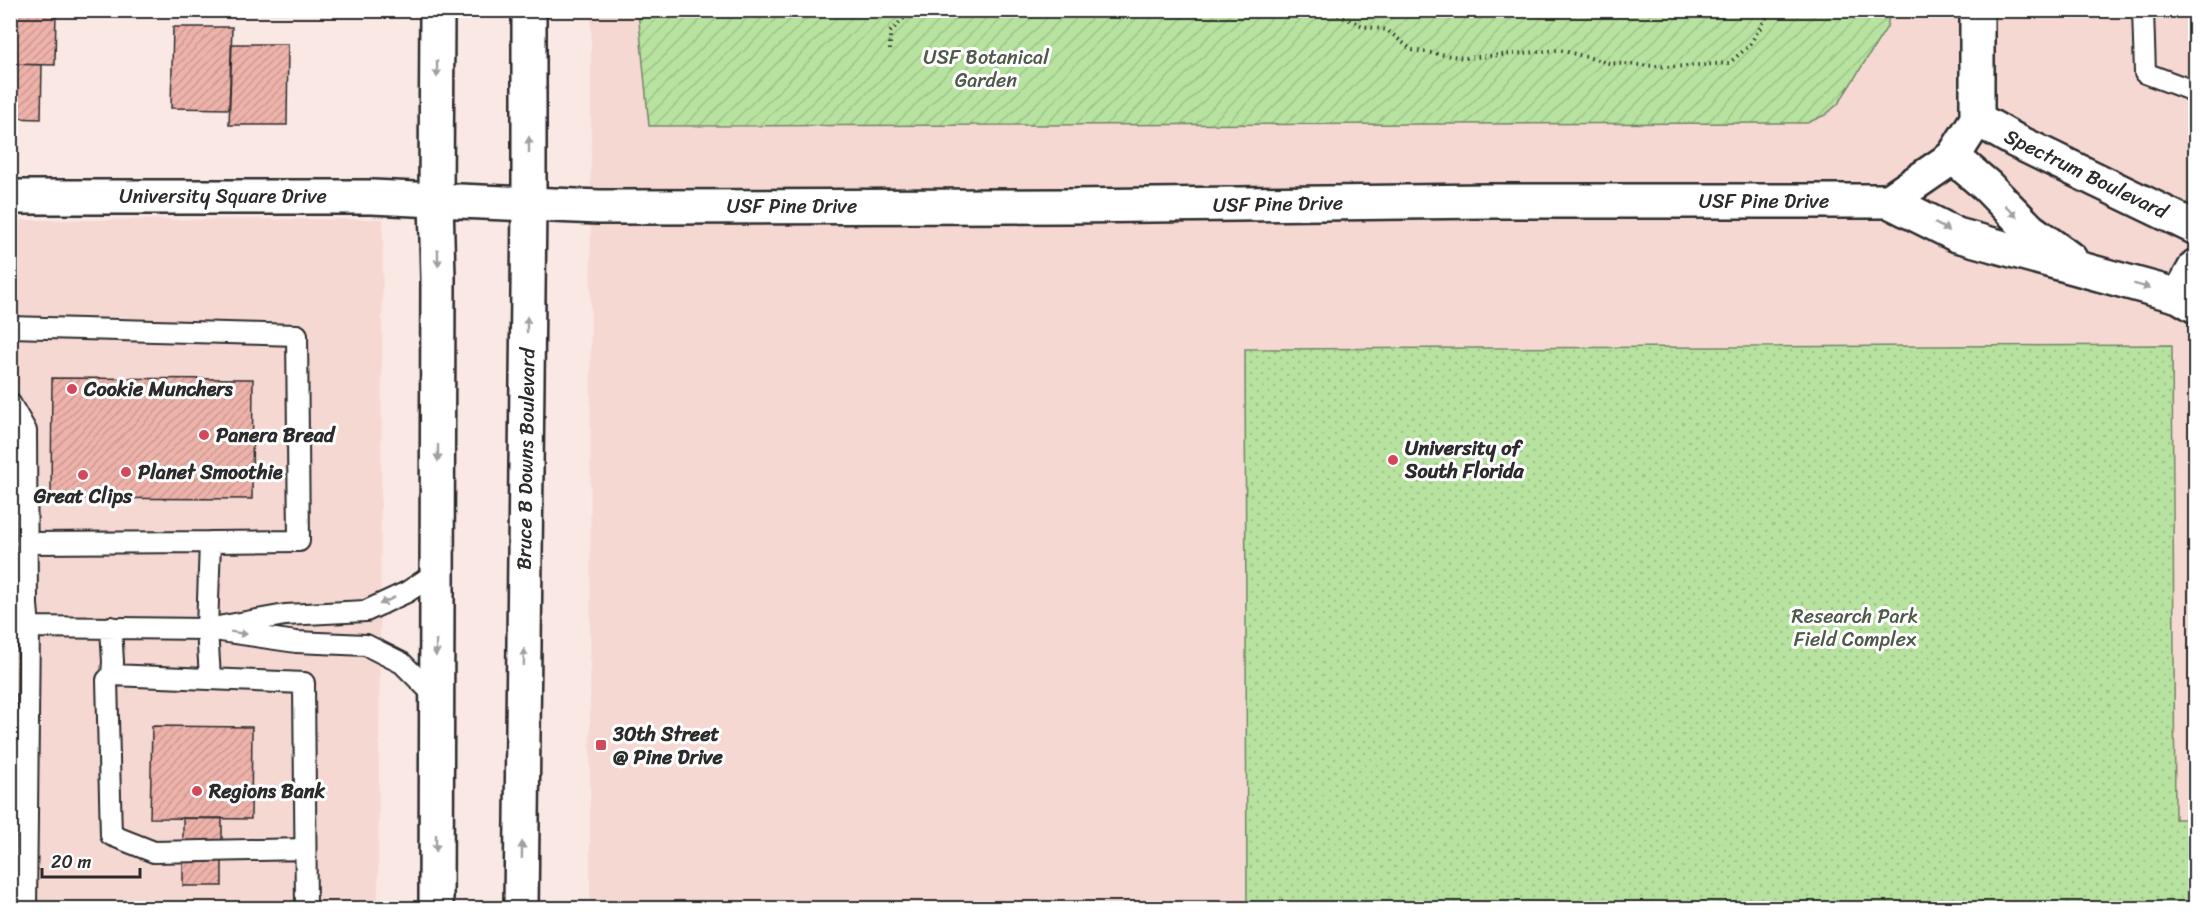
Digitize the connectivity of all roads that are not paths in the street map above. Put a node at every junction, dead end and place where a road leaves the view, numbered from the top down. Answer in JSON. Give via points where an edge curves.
{"nodes":[{"id":1,"x":437,"y":10,"type":"edge"},
{"id":2,"x":529,"y":10,"type":"edge"},
{"id":3,"x":1977,"y":10,"type":"edge"},
{"id":4,"x":2143,"y":10,"type":"edge"},
{"id":5,"x":2196,"y":92,"type":"edge"},
{"id":6,"x":1977,"y":119,"type":"junction"},
{"id":7,"x":1953,"y":157,"type":"junction"},
{"id":8,"x":10,"y":197,"type":"edge"},
{"id":9,"x":436,"y":200,"type":"junction"},
{"id":10,"x":1890,"y":201,"type":"junction"},
{"id":11,"x":529,"y":204,"type":"junction"},
{"id":12,"x":2196,"y":228,"type":"edge"},
{"id":13,"x":2196,"y":266,"type":"edge"},
{"id":14,"x":2086,"y":271,"type":"junction"},
{"id":15,"x":2187,"y":301,"type":"edge"},
{"id":16,"x":10,"y":327,"type":"edge"},
{"id":17,"x":10,"y":403,"type":"edge"},
{"id":18,"x":18,"y":519,"type":"edge"},
{"id":19,"x":210,"y":542,"type":"junction"},
{"id":20,"x":26,"y":543,"type":"junction"},
{"id":21,"x":437,"y":572,"type":"junction"},
{"id":22,"x":29,"y":627,"type":"junction"},
{"id":23,"x":111,"y":627,"type":"junction"},
{"id":24,"x":207,"y":628,"type":"junction"},
{"id":25,"x":10,"y":637,"type":"edge"},
{"id":26,"x":112,"y":675,"type":"junction"},
{"id":27,"x":210,"y":678,"type":"junction"},
{"id":28,"x":436,"y":697,"type":"junction"},
{"id":29,"x":19,"y":735,"type":"edge"},
{"id":30,"x":305,"y":849,"type":"junction"},
{"id":31,"x":26,"y":909,"type":"edge"},
{"id":32,"x":306,"y":909,"type":"edge"},
{"id":33,"x":435,"y":909,"type":"edge"},
{"id":34,"x":521,"y":909,"type":"edge"}],
"edges":[{"from":1,"to":9,"type":"street","one_way":true},
{"from":11,"to":2,"type":"street","name":"Bruce B Downs Boulevard","one_way":true},
{"from":3,"to":6,"type":"street"},
{"from":4,"to":5,"type":"lane","via":[[2145,73]]},
{"from":6,"to":7,"type":"street"},
{"from":6,"to":12,"type":"street","name":"Spectrum Boulevard"},
{"from":7,"to":10,"type":"street"},
{"from":7,"to":14,"type":"street","one_way":true,"via":[[2030,230]]},
{"from":8,"to":9,"type":"street","name":"University Square Drive"},
{"from":9,"to":11,"type":"street","name":"USF Pine Drive"},
{"from":9,"to":21,"type":"street","one_way":true},
{"from":10,"to":11,"type":"street","name":"USF Pine Drive","via":[[1069,206]]},
{"from":10,"to":14,"type":"street","one_way":true,"via":[[1957,235]]},
{"from":34,"to":11,"type":"street","name":"Bruce B Downs Boulevard","one_way":true},
{"from":13,"to":15,"type":"street"},
{"from":14,"to":15,"type":"street","one_way":true},
{"from":16,"to":19,"type":"lane","via":[[297,334],[299,541]]},
{"from":17,"to":18,"type":"lane","via":[[26,431]]},
{"from":18,"to":20,"type":"lane"},
{"from":19,"to":20,"type":"lane"},
{"from":19,"to":24,"type":"lane"},
{"from":20,"to":22,"type":"lane"},
{"from":21,"to":24,"type":"lane","one_way":true,"via":[[407,592],[366,611],[285,615]]},
{"from":21,"to":28,"type":"street","one_way":true},
{"from":22,"to":23,"type":"lane"},
{"from":22,"to":25,"type":"lane"},
{"from":22,"to":29,"type":"lane"},
{"from":23,"to":24,"type":"lane"},
{"from":23,"to":26,"type":"lane"},
{"from":24,"to":27,"type":"lane"},
{"from":24,"to":28,"type":"lane","one_way":true,"via":[[296,642],[366,645],[402,663]]},
{"from":26,"to":27,"type":"lane"},
{"from":26,"to":30,"type":"lane","via":[[107,680],[111,835],[154,852]]},
{"from":27,"to":30,"type":"lane","via":[[304,683]]},
{"from":28,"to":33,"type":"street","one_way":true},
{"from":29,"to":31,"type":"lane"},
{"from":30,"to":32,"type":"lane"}]}
